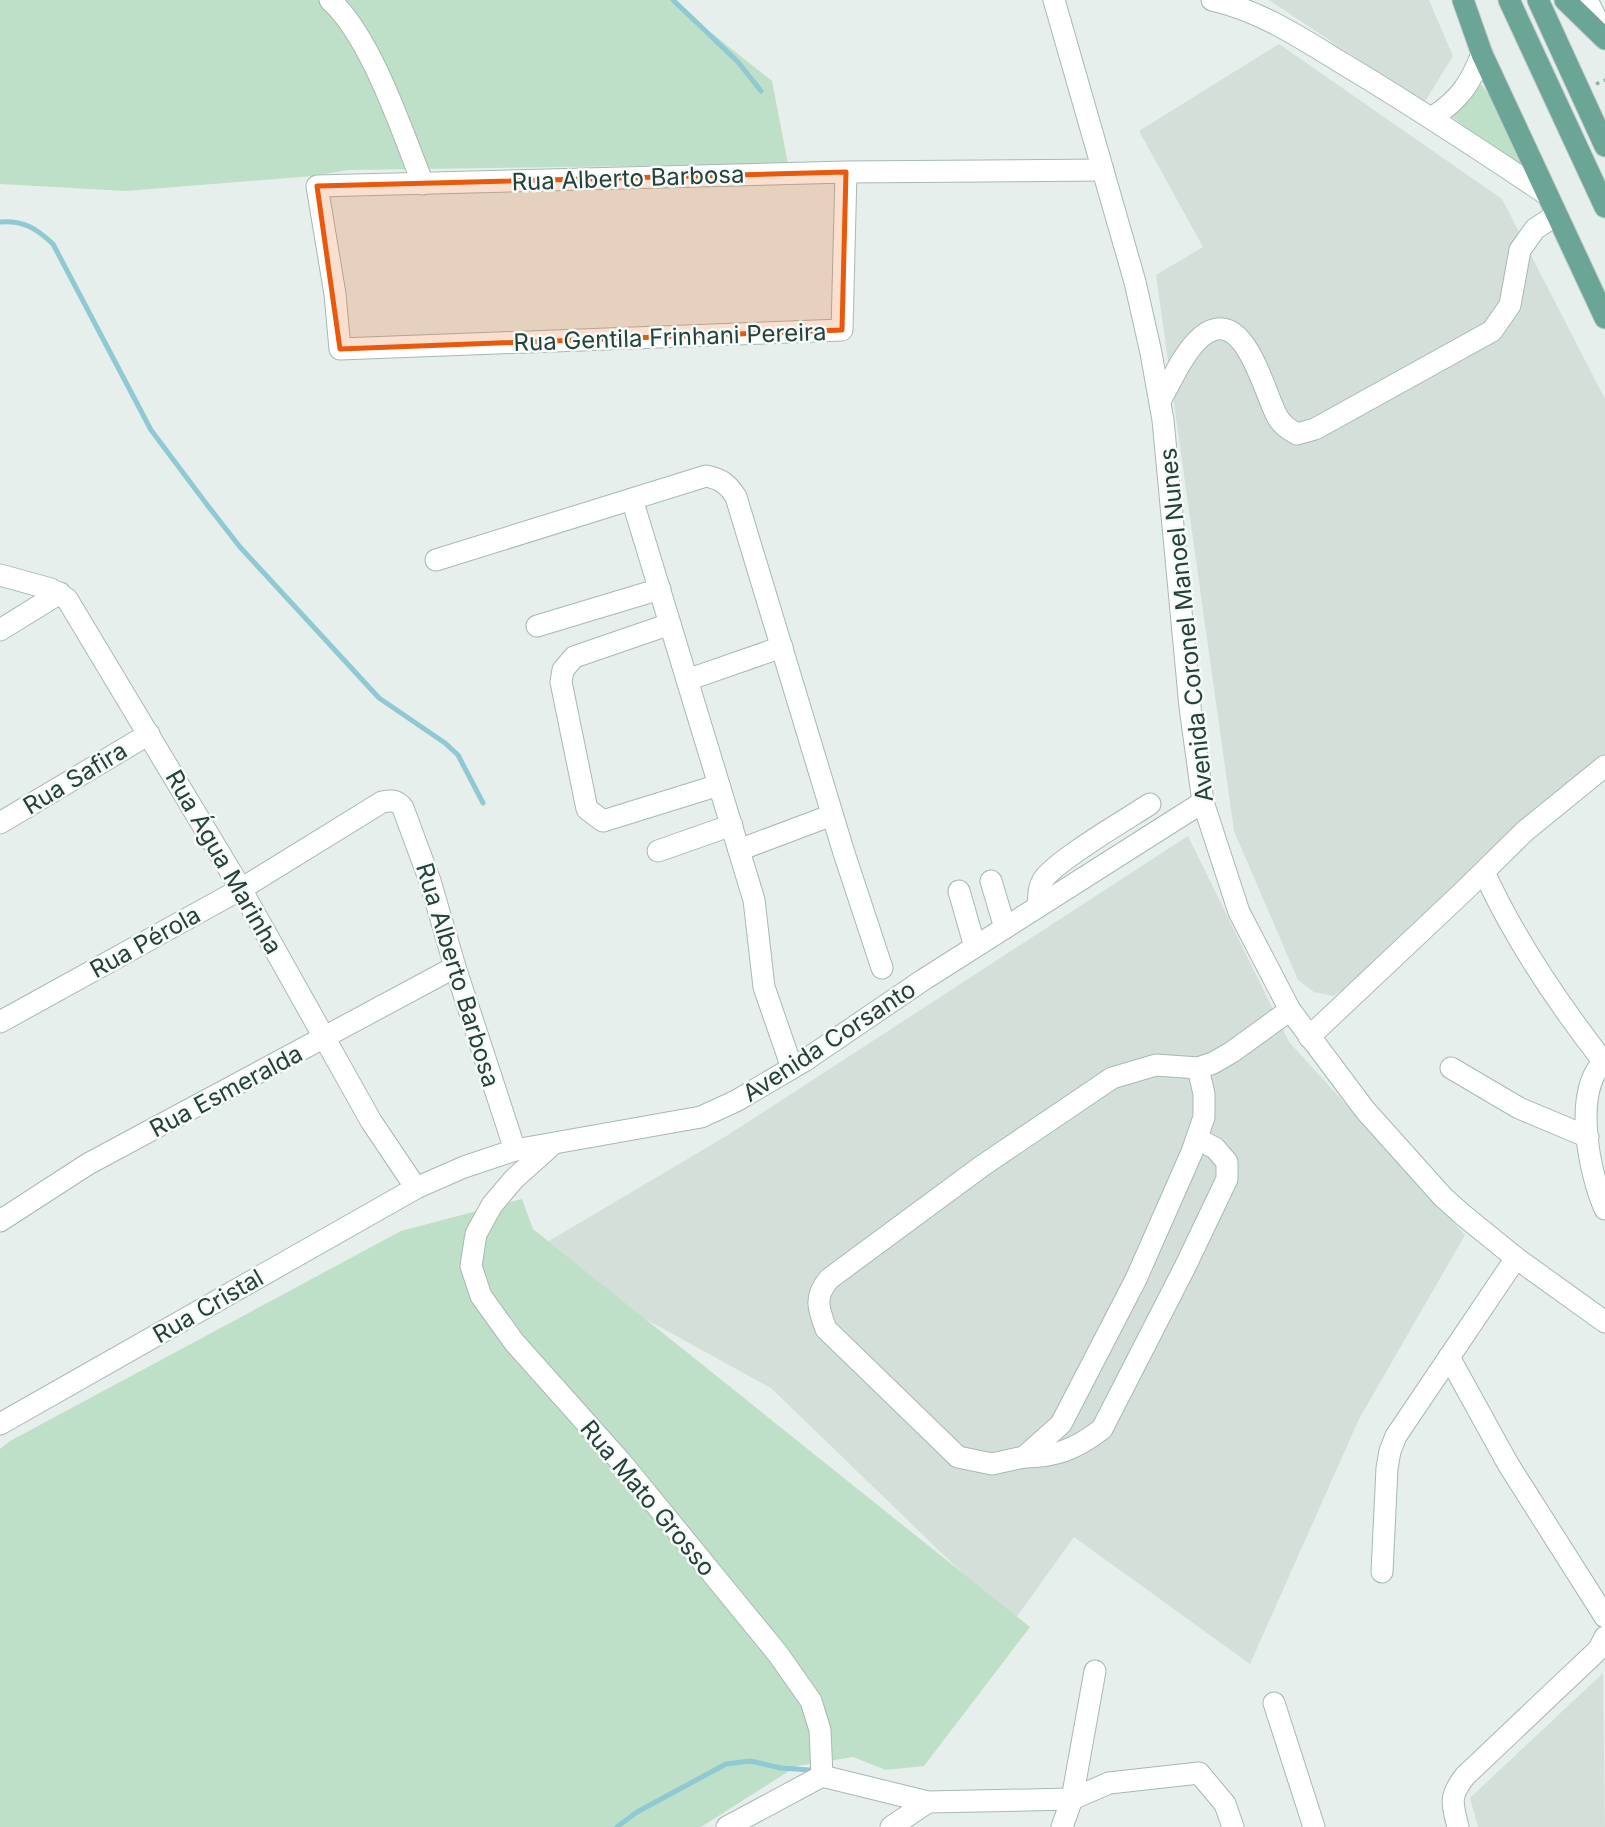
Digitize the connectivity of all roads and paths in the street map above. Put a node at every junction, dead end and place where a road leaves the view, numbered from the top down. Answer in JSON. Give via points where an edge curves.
{"nodes":[{"id":1,"x":330,"y":0,"type":"edge"},
{"id":2,"x":1054,"y":0,"type":"edge"},
{"id":3,"x":1213,"y":0,"type":"edge"},
{"id":4,"x":1463,"y":0,"type":"edge"},
{"id":5,"x":1509,"y":0,"type":"edge"},
{"id":6,"x":1538,"y":0,"type":"edge"},
{"id":7,"x":1565,"y":0,"type":"edge"},
{"id":8,"x":1590,"y":2,"type":"edge"},
{"id":9,"x":1605,"y":37,"type":"edge"},
{"id":10,"x":1482,"y":54,"type":"junction"},
{"id":11,"x":1433,"y":117,"type":"junction"},
{"id":12,"x":1605,"y":146,"type":"edge"},
{"id":13,"x":1103,"y":170,"type":"junction"},
{"id":14,"x":846,"y":172,"type":"junction"},
{"id":15,"x":423,"y":184,"type":"junction"},
{"id":16,"x":1546,"y":194,"type":"junction"},
{"id":17,"x":1605,"y":207,"type":"edge"},
{"id":18,"x":1556,"y":215,"type":"junction"},
{"id":19,"x":1605,"y":318,"type":"edge"},
{"id":20,"x":340,"y":349,"type":"joint"},
{"id":21,"x":1160,"y":401,"type":"junction"},
{"id":22,"x":632,"y":499,"type":"junction"},
{"id":23,"x":436,"y":560,"type":"dead end"},
{"id":24,"x":0,"y":575,"type":"edge"},
{"id":25,"x":660,"y":589,"type":"junction"},
{"id":26,"x":60,"y":593,"type":"junction"},
{"id":27,"x":670,"y":624,"type":"junction"},
{"id":28,"x":537,"y":626,"type":"dead end"},
{"id":29,"x":0,"y":630,"type":"edge"},
{"id":30,"x":782,"y":647,"type":"junction"},
{"id":31,"x":687,"y":680,"type":"junction"},
{"id":32,"x":149,"y":734,"type":"junction"},
{"id":33,"x":1605,"y":766,"type":"edge"},
{"id":34,"x":719,"y":785,"type":"junction"},
{"id":35,"x":398,"y":802,"type":"joint"},
{"id":36,"x":1203,"y":802,"type":"junction"},
{"id":37,"x":1150,"y":804,"type":"dead end"},
{"id":38,"x":832,"y":814,"type":"junction"},
{"id":39,"x":0,"y":823,"type":"edge"},
{"id":40,"x":732,"y":825,"type":"junction"},
{"id":41,"x":739,"y":850,"type":"junction"},
{"id":42,"x":658,"y":852,"type":"dead end"},
{"id":43,"x":1484,"y":872,"type":"junction"},
{"id":44,"x":991,"y":881,"type":"dead end"},
{"id":45,"x":242,"y":889,"type":"junction"},
{"id":46,"x":958,"y":891,"type":"dead end"},
{"id":47,"x":1038,"y":907,"type":"junction"},
{"id":48,"x":1005,"y":928,"type":"junction"},
{"id":49,"x":975,"y":947,"type":"junction"},
{"id":50,"x":455,"y":967,"type":"junction"},
{"id":51,"x":882,"y":968,"type":"dead end"},
{"id":52,"x":1290,"y":1010,"type":"junction"},
{"id":53,"x":0,"y":1023,"type":"edge"},
{"id":54,"x":1309,"y":1037,"type":"junction"},
{"id":55,"x":324,"y":1039,"type":"junction"},
{"id":56,"x":1604,"y":1061,"type":"edge"},
{"id":57,"x":792,"y":1068,"type":"junction"},
{"id":58,"x":1198,"y":1068,"type":"junction"},
{"id":59,"x":1451,"y":1068,"type":"dead end"},
{"id":60,"x":1588,"y":1137,"type":"junction"},
{"id":61,"x":1197,"y":1139,"type":"junction"},
{"id":62,"x":553,"y":1144,"type":"junction"},
{"id":63,"x":514,"y":1150,"type":"junction"},
{"id":64,"x":416,"y":1188,"type":"junction"},
{"id":65,"x":1605,"y":1209,"type":"edge"},
{"id":66,"x":0,"y":1221,"type":"edge"},
{"id":67,"x":1516,"y":1258,"type":"junction"},
{"id":68,"x":1605,"y":1322,"type":"edge"},
{"id":69,"x":1449,"y":1357,"type":"junction"},
{"id":70,"x":0,"y":1424,"type":"edge"},
{"id":71,"x":1024,"y":1457,"type":"junction"},
{"id":72,"x":1382,"y":1572,"type":"dead end"},
{"id":73,"x":1605,"y":1617,"type":"edge"},
{"id":74,"x":1603,"y":1646,"type":"edge"},
{"id":75,"x":1095,"y":1671,"type":"dead end"},
{"id":76,"x":1274,"y":1703,"type":"dead end"},
{"id":77,"x":822,"y":1776,"type":"junction"},
{"id":78,"x":1072,"y":1799,"type":"junction"},
{"id":79,"x":928,"y":1801,"type":"junction"},
{"id":80,"x":727,"y":1827,"type":"edge"},
{"id":81,"x":891,"y":1827,"type":"edge"},
{"id":82,"x":1062,"y":1827,"type":"edge"},
{"id":83,"x":1233,"y":1827,"type":"edge"},
{"id":84,"x":1314,"y":1827,"type":"edge"},
{"id":85,"x":1458,"y":1827,"type":"edge"}],
"edges":[{"from":1,"to":15,"type":"street","via":[[365,46]]},
{"from":2,"to":13,"type":"street","name":"Avenida Coronel Manoel Nunes"},
{"from":3,"to":11,"type":"street","via":[[1264,17]]},
{"from":4,"to":10,"type":"main road"},
{"from":5,"to":17,"type":"main road"},
{"from":6,"to":12,"type":"main road"},
{"from":7,"to":9,"type":"main road"},
{"from":8,"to":9,"type":"street"},
{"from":10,"to":11,"type":"street","via":[[1463,91]]},
{"from":10,"to":16,"type":"main road"},
{"from":11,"to":16,"type":"street"},
{"from":13,"to":14,"type":"street","name":"Rua Alberto Barbosa"},
{"from":13,"to":21,"type":"street","name":"Avenida Coronel Manoel Nunes","via":[[1135,282]]},
{"from":14,"to":15,"type":"street","name":"Rua Alberto Barbosa"},
{"from":14,"to":20,"type":"street","name":"Rua Gentila Frinhani Pereira","via":[[842,330]]},
{"from":15,"to":20,"type":"street","name":"Rua Alberto Barbosa","via":[[317,186]]},
{"from":16,"to":18,"type":"main road"},
{"from":18,"to":19,"type":"main road"},
{"from":18,"to":21,"type":"street","via":[[1535,229],[1520,250],[1510,305],[1492,331],[1315,429],[1297,434],[1286,428],[1247,347],[1228,330],[1202,336]]},
{"from":21,"to":36,"type":"street","name":"Avenida Coronel Manoel Nunes"},
{"from":22,"to":23,"type":"street"},
{"from":22,"to":25,"type":"street"},
{"from":22,"to":30,"type":"street","via":[[706,476],[729,485]]},
{"from":24,"to":26,"type":"street"},
{"from":25,"to":27,"type":"street"},
{"from":25,"to":28,"type":"street"},
{"from":26,"to":29,"type":"street"},
{"from":26,"to":32,"type":"street","name":"Rua Água Marinha"},
{"from":27,"to":31,"type":"street"},
{"from":27,"to":34,"type":"street","via":[[574,657],[563,670],[561,682],[587,809],[603,821]]},
{"from":30,"to":31,"type":"street"},
{"from":30,"to":38,"type":"street"},
{"from":31,"to":34,"type":"street"},
{"from":32,"to":39,"type":"street","name":"Rua Safira"},
{"from":32,"to":45,"type":"street","name":"Rua Água Marinha"},
{"from":33,"to":43,"type":"street","via":[[1525,831]]},
{"from":34,"to":40,"type":"street"},
{"from":35,"to":45,"type":"street","name":"Rua Pérola","via":[[382,803]]},
{"from":35,"to":50,"type":"street","name":"Rua Alberto Barbosa","via":[[430,881]]},
{"from":36,"to":47,"type":"street","name":"Avenida Corsanto"},
{"from":36,"to":52,"type":"street","name":"Avenida Coronel Manoel Nunes","via":[[1238,912]]},
{"from":37,"to":47,"type":"street","via":[[1044,879]]},
{"from":38,"to":41,"type":"street"},
{"from":38,"to":51,"type":"street"},
{"from":40,"to":41,"type":"street"},
{"from":40,"to":42,"type":"street"},
{"from":41,"to":57,"type":"street","via":[[754,900],[764,987]]},
{"from":43,"to":54,"type":"street"},
{"from":43,"to":56,"type":"street","via":[[1503,914],[1566,1015]]},
{"from":44,"to":48,"type":"street"},
{"from":45,"to":53,"type":"street","name":"Rua Pérola"},
{"from":45,"to":55,"type":"street","name":"Rua Água Marinha"},
{"from":46,"to":49,"type":"street"},
{"from":47,"to":48,"type":"street","name":"Avenida Corsanto"},
{"from":48,"to":49,"type":"street","name":"Avenida Corsanto"},
{"from":49,"to":57,"type":"street","name":"Avenida Corsanto"},
{"from":50,"to":55,"type":"street","name":"Rua Esmeralda"},
{"from":50,"to":63,"type":"street","name":"Rua Alberto Barbosa"},
{"from":52,"to":54,"type":"street","name":"Avenida Coronel Manoel Nunes"},
{"from":52,"to":58,"type":"street","via":[[1233,1052]]},
{"from":54,"to":67,"type":"street","name":"Avenida Coronel Manoel Nunes","via":[[1365,1110],[1443,1197]]},
{"from":55,"to":64,"type":"street","name":"Rua Água Marinha"},
{"from":55,"to":66,"type":"street","name":"Rua Esmeralda","via":[[88,1164]]},
{"from":56,"to":60,"type":"street","via":[[1591,1079]]},
{"from":57,"to":62,"type":"street","name":"Avenida Corsanto","via":[[701,1117]]},
{"from":58,"to":61,"type":"street","via":[[1204,1117]]},
{"from":58,"to":71,"type":"street","via":[[1156,1065],[1112,1077],[982,1166],[821,1289],[817,1308],[826,1329],[958,1457],[992,1464]]},
{"from":59,"to":60,"type":"street","via":[[1519,1108]]},
{"from":60,"to":65,"type":"street","via":[[1596,1188]]},
{"from":61,"to":71,"type":"street","via":[[1136,1279],[1061,1424]]},
{"from":61,"to":71,"type":"street","via":[[1215,1148],[1227,1162],[1227,1179],[1102,1429],[1081,1446],[1045,1457]]},
{"from":62,"to":63,"type":"street","name":"Avenida Corsanto"},
{"from":62,"to":77,"type":"street","name":"Rua Mato Grosso","via":[[499,1196],[476,1234],[471,1266],[481,1296],[514,1342],[621,1462],[778,1654],[811,1701],[820,1730]]},
{"from":63,"to":64,"type":"street","name":"Avenida Corsanto"},
{"from":64,"to":70,"type":"street","name":"Rua Cristal"},
{"from":67,"to":68,"type":"street","name":"Avenida Coronel Manoel Nunes"},
{"from":67,"to":69,"type":"street"},
{"from":69,"to":72,"type":"street","via":[[1390,1451]]},
{"from":69,"to":73,"type":"street","via":[[1508,1464]]},
{"from":74,"to":85,"type":"street","via":[[1465,1776],[1452,1799]]},
{"from":75,"to":78,"type":"street"},
{"from":76,"to":84,"type":"street"},
{"from":77,"to":79,"type":"street"},
{"from":77,"to":80,"type":"street"},
{"from":78,"to":79,"type":"street"},
{"from":78,"to":82,"type":"street"},
{"from":78,"to":83,"type":"street","via":[[1109,1783],[1199,1773],[1225,1804]]},
{"from":79,"to":81,"type":"street"}]}
